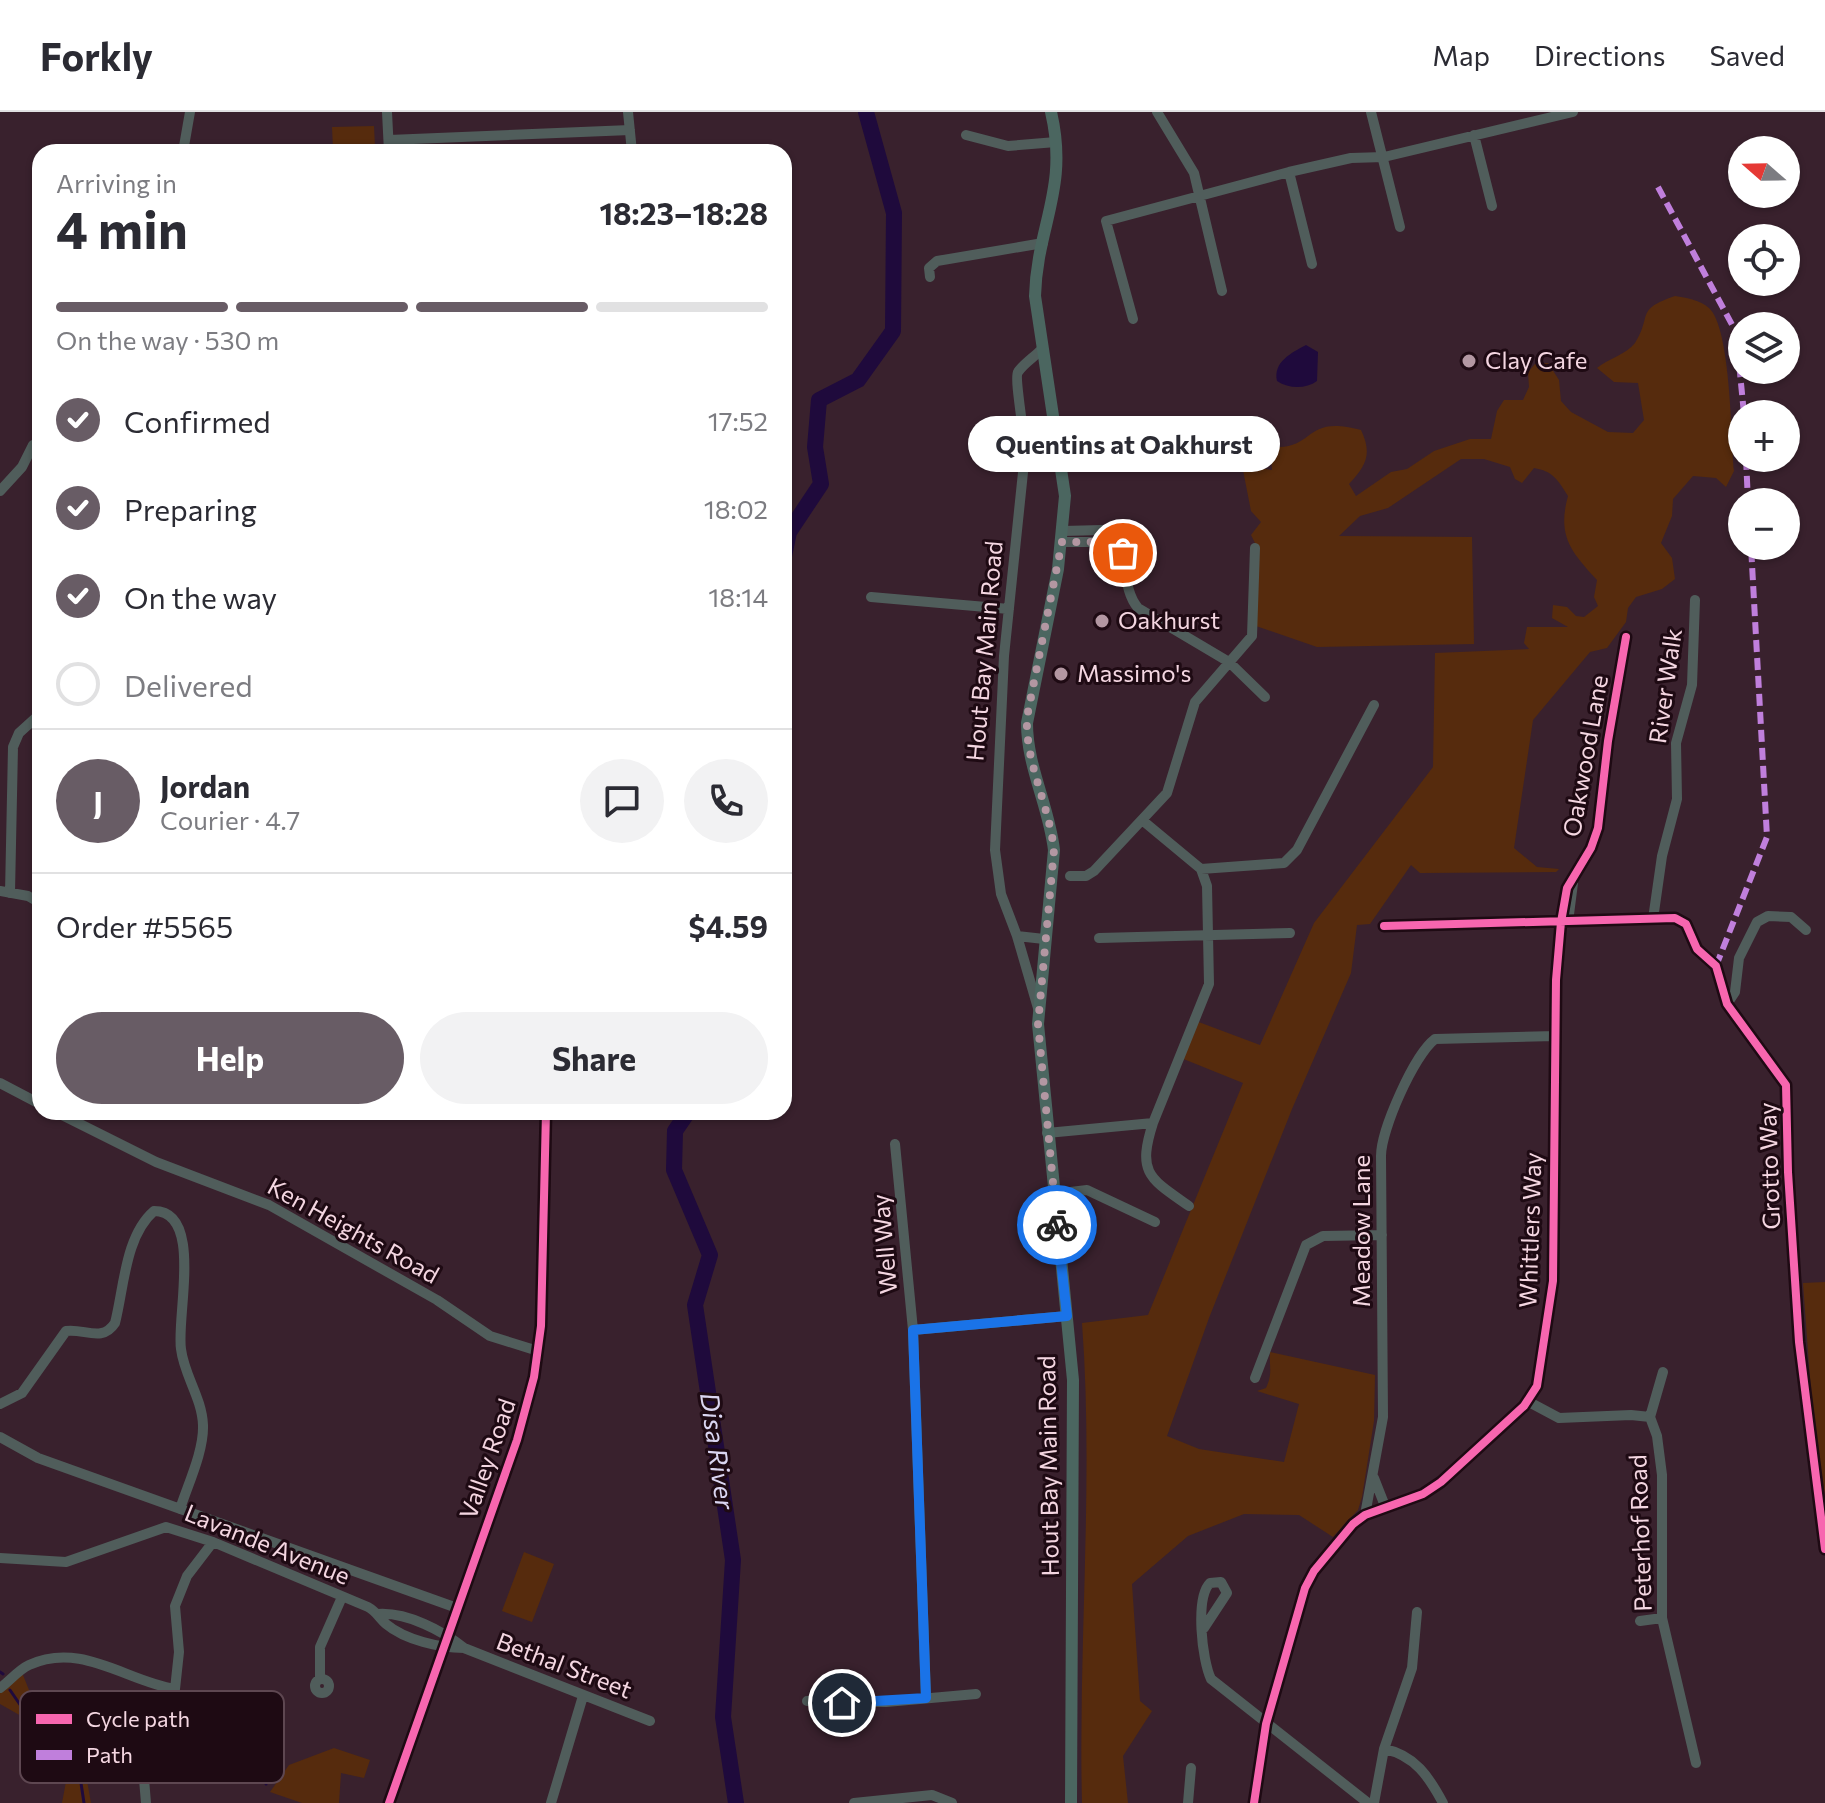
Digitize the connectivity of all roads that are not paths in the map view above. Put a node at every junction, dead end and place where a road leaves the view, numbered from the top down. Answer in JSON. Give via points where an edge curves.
{"nodes":[{"id":1,"x":190,"y":112,"type":"edge"},
{"id":2,"x":387,"y":112,"type":"edge"},
{"id":3,"x":628,"y":112,"type":"edge"},
{"id":4,"x":1051,"y":112,"type":"edge"},
{"id":5,"x":1157,"y":112,"type":"edge"},
{"id":6,"x":1371,"y":112,"type":"edge"},
{"id":7,"x":1573,"y":112,"type":"edge"},
{"id":8,"x":630,"y":130,"type":"junction"},
{"id":9,"x":966,"y":135,"type":"dead end"},
{"id":10,"x":1474,"y":135,"type":"junction"},
{"id":11,"x":1056,"y":142,"type":"junction"},
{"id":12,"x":184,"y":144,"type":"edge"},
{"id":13,"x":389,"y":144,"type":"edge"},
{"id":14,"x":419,"y":144,"type":"edge"},
{"id":15,"x":631,"y":144,"type":"edge"},
{"id":16,"x":1384,"y":157,"type":"junction"},
{"id":17,"x":1289,"y":172,"type":"junction"},
{"id":18,"x":1198,"y":194,"type":"junction"},
{"id":19,"x":1492,"y":206,"type":"dead end"},
{"id":20,"x":1400,"y":227,"type":"dead end"},
{"id":21,"x":1043,"y":243,"type":"junction"},
{"id":22,"x":1312,"y":264,"type":"dead end"},
{"id":23,"x":930,"y":277,"type":"dead end"},
{"id":24,"x":1222,"y":291,"type":"dead end"},
{"id":25,"x":1133,"y":319,"type":"dead end"},
{"id":26,"x":1041,"y":350,"type":"junction"},
{"id":27,"x":32,"y":447,"type":"edge"},
{"id":28,"x":0,"y":491,"type":"edge"},
{"id":29,"x":1062,"y":536,"type":"junction"},
{"id":30,"x":1255,"y":548,"type":"dead end"},
{"id":31,"x":871,"y":597,"type":"dead end"},
{"id":32,"x":1695,"y":600,"type":"dead end"},
{"id":33,"x":1009,"y":609,"type":"junction"},
{"id":34,"x":1626,"y":637,"type":"dead end"},
{"id":35,"x":1229,"y":662,"type":"junction"},
{"id":36,"x":1265,"y":697,"type":"dead end"},
{"id":37,"x":1374,"y":705,"type":"dead end"},
{"id":38,"x":32,"y":721,"type":"edge"},
{"id":39,"x":1142,"y":820,"type":"junction"},
{"id":40,"x":1201,"y":869,"type":"junction"},
{"id":41,"x":1070,"y":876,"type":"dead end"},
{"id":42,"x":5,"y":892,"type":"edge"},
{"id":43,"x":32,"y":900,"type":"edge"},
{"id":44,"x":1653,"y":919,"type":"junction"},
{"id":45,"x":1565,"y":922,"type":"junction"},
{"id":46,"x":1384,"y":926,"type":"dead end"},
{"id":47,"x":1806,"y":930,"type":"dead end"},
{"id":48,"x":1290,"y":933,"type":"dead end"},
{"id":49,"x":1209,"y":935,"type":"junction"},
{"id":50,"x":1017,"y":936,"type":"junction"},
{"id":51,"x":1099,"y":938,"type":"dead end"},
{"id":52,"x":1044,"y":939,"type":"junction"},
{"id":53,"x":1727,"y":1004,"type":"junction"},
{"id":54,"x":1038,"y":1008,"type":"junction"},
{"id":55,"x":1555,"y":1036,"type":"junction"},
{"id":56,"x":0,"y":1083,"type":"edge"},
{"id":57,"x":32,"y":1100,"type":"edge"},
{"id":58,"x":72,"y":1120,"type":"edge"},
{"id":59,"x":546,"y":1120,"type":"edge"},
{"id":60,"x":1153,"y":1123,"type":"junction"},
{"id":61,"x":1047,"y":1133,"type":"junction"},
{"id":62,"x":895,"y":1144,"type":"dead end"},
{"id":63,"x":1054,"y":1194,"type":"junction"},
{"id":64,"x":1189,"y":1206,"type":"dead end"},
{"id":65,"x":1155,"y":1222,"type":"dead end"},
{"id":66,"x":1382,"y":1235,"type":"junction"},
{"id":67,"x":1067,"y":1316,"type":"junction"},
{"id":68,"x":913,"y":1330,"type":"junction"},
{"id":69,"x":538,"y":1351,"type":"junction"},
{"id":70,"x":1663,"y":1372,"type":"dead end"},
{"id":71,"x":1255,"y":1378,"type":"dead end"},
{"id":72,"x":1529,"y":1402,"type":"junction"},
{"id":73,"x":0,"y":1404,"type":"edge"},
{"id":74,"x":1650,"y":1417,"type":"junction"},
{"id":75,"x":0,"y":1437,"type":"edge"},
{"id":76,"x":1373,"y":1476,"type":"junction"},
{"id":77,"x":1385,"y":1506,"type":"junction"},
{"id":78,"x":180,"y":1509,"type":"junction"},
{"id":79,"x":1365,"y":1515,"type":"junction"},
{"id":80,"x":213,"y":1542,"type":"junction"},
{"id":81,"x":1825,"y":1549,"type":"edge"},
{"id":82,"x":0,"y":1558,"type":"edge"},
{"id":83,"x":342,"y":1597,"type":"junction"},
{"id":84,"x":457,"y":1608,"type":"junction"},
{"id":85,"x":1417,"y":1612,"type":"dead end"},
{"id":86,"x":378,"y":1614,"type":"junction"},
{"id":87,"x":1662,"y":1618,"type":"junction"},
{"id":88,"x":1640,"y":1621,"type":"dead end"},
{"id":89,"x":418,"y":1623,"type":"junction"},
{"id":90,"x":1204,"y":1628,"type":"dead end"},
{"id":91,"x":448,"y":1635,"type":"junction"},
{"id":92,"x":417,"y":1638,"type":"junction"},
{"id":93,"x":443,"y":1648,"type":"junction"},
{"id":94,"x":464,"y":1648,"type":"junction"},
{"id":95,"x":320,"y":1678,"type":"dead end"},
{"id":96,"x":0,"y":1689,"type":"edge"},
{"id":97,"x":175,"y":1689,"type":"joint"},
{"id":98,"x":976,"y":1694,"type":"dead end"},
{"id":99,"x":583,"y":1696,"type":"junction"},
{"id":100,"x":926,"y":1698,"type":"junction"},
{"id":101,"x":807,"y":1701,"type":"dead end"},
{"id":102,"x":650,"y":1721,"type":"dead end"},
{"id":103,"x":1266,"y":1724,"type":"junction"},
{"id":104,"x":1384,"y":1749,"type":"junction"},
{"id":105,"x":1696,"y":1763,"type":"dead end"},
{"id":106,"x":1191,"y":1768,"type":"dead end"},
{"id":107,"x":145,"y":1783,"type":"edge"},
{"id":108,"x":146,"y":1803,"type":"edge"},
{"id":109,"x":389,"y":1803,"type":"edge"},
{"id":110,"x":551,"y":1803,"type":"edge"},
{"id":111,"x":854,"y":1803,"type":"edge"},
{"id":112,"x":952,"y":1803,"type":"edge"},
{"id":113,"x":1071,"y":1803,"type":"edge"},
{"id":114,"x":1188,"y":1803,"type":"edge"},
{"id":115,"x":1254,"y":1803,"type":"edge"},
{"id":116,"x":1371,"y":1803,"type":"edge"},
{"id":117,"x":1443,"y":1803,"type":"edge"}],
"edges":[{"from":1,"to":12,"type":"street"},
{"from":2,"to":13,"type":"street"},
{"from":3,"to":8,"type":"street"},
{"from":4,"to":11,"type":"main road","name":"Hout Bay Main Road"},
{"from":5,"to":18,"type":"street","via":[[1191,164]]},
{"from":6,"to":16,"type":"street"},
{"from":7,"to":10,"type":"street"},
{"from":8,"to":14,"type":"street"},
{"from":8,"to":15,"type":"street"},
{"from":9,"to":11,"type":"street","via":[[1008,146]]},
{"from":10,"to":16,"type":"street"},
{"from":10,"to":19,"type":"street"},
{"from":11,"to":21,"type":"main road","name":"Hout Bay Main Road","via":[[1057,187]]},
{"from":16,"to":17,"type":"street","via":[[1351,158]]},
{"from":16,"to":20,"type":"street"},
{"from":17,"to":18,"type":"street"},
{"from":17,"to":22,"type":"street"},
{"from":18,"to":24,"type":"street"},
{"from":18,"to":25,"type":"street","via":[[1192,200],[1106,221]]},
{"from":21,"to":23,"type":"street","via":[[937,261],[930,266]]},
{"from":21,"to":26,"type":"main road","name":"Hout Bay Main Road","via":[[1035,296]]},
{"from":26,"to":29,"type":"main road","name":"Hout Bay Main Road","via":[[1063,469]]},
{"from":26,"to":33,"type":"street","name":"Hout Bay Main Road","via":[[1015,380],[1025,442]]},
{"from":27,"to":28,"type":"street"},
{"from":29,"to":35,"type":"street","via":[[1103,542],[1123,553],[1130,598],[1142,613]]},
{"from":29,"to":52,"type":"main road","name":"Hout Bay Main Road","via":[[1027,717],[1028,745],[1054,850]]},
{"from":30,"to":35,"type":"street","via":[[1253,634]]},
{"from":31,"to":33,"type":"street"},
{"from":32,"to":44,"type":"street","name":"River Walk","via":[[1692,685],[1676,743],[1676,805]]},
{"from":33,"to":50,"type":"street","name":"Hout Bay Main Road","via":[[995,858]]},
{"from":34,"to":45,"type":"street","name":"Oakwood Lane","via":[[1599,823],[1566,891]]},
{"from":35,"to":36,"type":"street"},
{"from":35,"to":39,"type":"street","via":[[1195,702],[1170,788]]},
{"from":37,"to":40,"type":"street","via":[[1288,861]]},
{"from":38,"to":42,"type":"street","via":[[13,747]]},
{"from":39,"to":40,"type":"street"},
{"from":39,"to":41,"type":"street","via":[[1094,871]]},
{"from":40,"to":49,"type":"street"},
{"from":42,"to":43,"type":"street"},
{"from":44,"to":45,"type":"street","name":"Grotto Way"},
{"from":44,"to":53,"type":"street","name":"Grotto Way","via":[[1684,922],[1697,949],[1716,966]]},
{"from":45,"to":46,"type":"street","name":"Grotto Way"},
{"from":45,"to":55,"type":"street","name":"Whittlers Way"},
{"from":47,"to":53,"type":"street","via":[[1791,917],[1768,916],[1757,922],[1739,958],[1735,992]]},
{"from":48,"to":49,"type":"street"},
{"from":49,"to":51,"type":"street"},
{"from":49,"to":60,"type":"street","via":[[1209,984]]},
{"from":50,"to":52,"type":"street"},
{"from":50,"to":54,"type":"street","name":"Hout Bay Main Road"},
{"from":52,"to":54,"type":"main road","name":"Hout Bay Main Road"},
{"from":53,"to":81,"type":"street","name":"Grotto Way","via":[[1787,1088],[1799,1342]]},
{"from":54,"to":61,"type":"main road","name":"Hout Bay Main Road"},
{"from":55,"to":66,"type":"street","name":"Meadow Lane","via":[[1441,1037],[1427,1046],[1382,1140]]},
{"from":55,"to":72,"type":"street","name":"Whittlers Way","via":[[1553,1281],[1540,1376]]},
{"from":56,"to":57,"type":"street"},
{"from":58,"to":69,"type":"street","name":"Ken Heights Road","via":[[164,1165],[269,1205],[490,1336]]},
{"from":59,"to":69,"type":"street","name":"Valley Road"},
{"from":60,"to":61,"type":"street"},
{"from":60,"to":64,"type":"street","via":[[1145,1157],[1148,1173]]},
{"from":61,"to":63,"type":"main road","name":"Hout Bay Main Road"},
{"from":62,"to":68,"type":"street","name":"Well Way"},
{"from":63,"to":65,"type":"street","via":[[1087,1190]]},
{"from":63,"to":67,"type":"main road","name":"Hout Bay Main Road"},
{"from":66,"to":71,"type":"street","via":[[1323,1236],[1306,1245]]},
{"from":66,"to":76,"type":"street","name":"Meadow Lane","via":[[1383,1404]]},
{"from":67,"to":68,"type":"street"},
{"from":67,"to":113,"type":"main road","name":"Hout Bay Main Road","via":[[1073,1402]]},
{"from":68,"to":100,"type":"street","name":"Well Way"},
{"from":69,"to":84,"type":"street","name":"Valley Road","via":[[523,1421]]},
{"from":70,"to":74,"type":"street"},
{"from":72,"to":74,"type":"street","via":[[1559,1418]]},
{"from":72,"to":77,"type":"street","name":"Whittlers Way","via":[[1441,1482]]},
{"from":73,"to":78,"type":"street","via":[[22,1393],[66,1331],[109,1331],[142,1226],[154,1211],[171,1216],[179,1224],[183,1247],[181,1352],[203,1426]]},
{"from":74,"to":87,"type":"street","name":"Peterhof Road","via":[[1662,1475]]},
{"from":75,"to":78,"type":"street","via":[[26,1453]]},
{"from":76,"to":77,"type":"street","name":"Meadow Lane"},
{"from":76,"to":79,"type":"street"},
{"from":77,"to":79,"type":"street","name":"Whittlers Way"},
{"from":78,"to":84,"type":"street"},
{"from":79,"to":103,"type":"street","name":"Whittlers Way","via":[[1307,1583]]},
{"from":80,"to":82,"type":"street","name":"Lavande Avenue","via":[[160,1527],[66,1562]]},
{"from":80,"to":83,"type":"street","name":"Lavande Avenue"},
{"from":80,"to":97,"type":"street","via":[[187,1576],[175,1606]]},
{"from":83,"to":86,"type":"street","name":"Lavande Avenue"},
{"from":83,"to":95,"type":"street","via":[[320,1647]]},
{"from":84,"to":91,"type":"street","name":"Valley Road"},
{"from":85,"to":104,"type":"street","via":[[1412,1668]]},
{"from":86,"to":89,"type":"street","name":"Lavande Avenue"},
{"from":86,"to":92,"type":"street","name":"Lavande Avenue","via":[[388,1626]]},
{"from":87,"to":88,"type":"street"},
{"from":87,"to":105,"type":"street","name":"Peterhof Road"},
{"from":89,"to":91,"type":"street","name":"Lavande Avenue"},
{"from":89,"to":92,"type":"street"},
{"from":90,"to":103,"type":"street","via":[[1211,1679]]},
{"from":91,"to":93,"type":"street","name":"Valley Road"},
{"from":91,"to":94,"type":"street","name":"Bethal Street"},
{"from":92,"to":93,"type":"street","name":"Lavande Avenue"},
{"from":93,"to":94,"type":"street","name":"Bethal Street"},
{"from":93,"to":109,"type":"street","name":"Valley Road"},
{"from":94,"to":99,"type":"street","name":"Bethal Street"},
{"from":96,"to":97,"type":"street","via":[[29,1665],[67,1656]]},
{"from":98,"to":100,"type":"street"},
{"from":99,"to":102,"type":"street","name":"Bethal Street"},
{"from":99,"to":110,"type":"street"},
{"from":100,"to":101,"type":"street"},
{"from":103,"to":115,"type":"street","name":"Whittlers Way"},
{"from":103,"to":116,"type":"street"},
{"from":104,"to":116,"type":"street"},
{"from":104,"to":117,"type":"street","via":[[1421,1767]]},
{"from":106,"to":114,"type":"street"},
{"from":107,"to":108,"type":"street"},
{"from":111,"to":112,"type":"street","via":[[932,1795]]}]}
